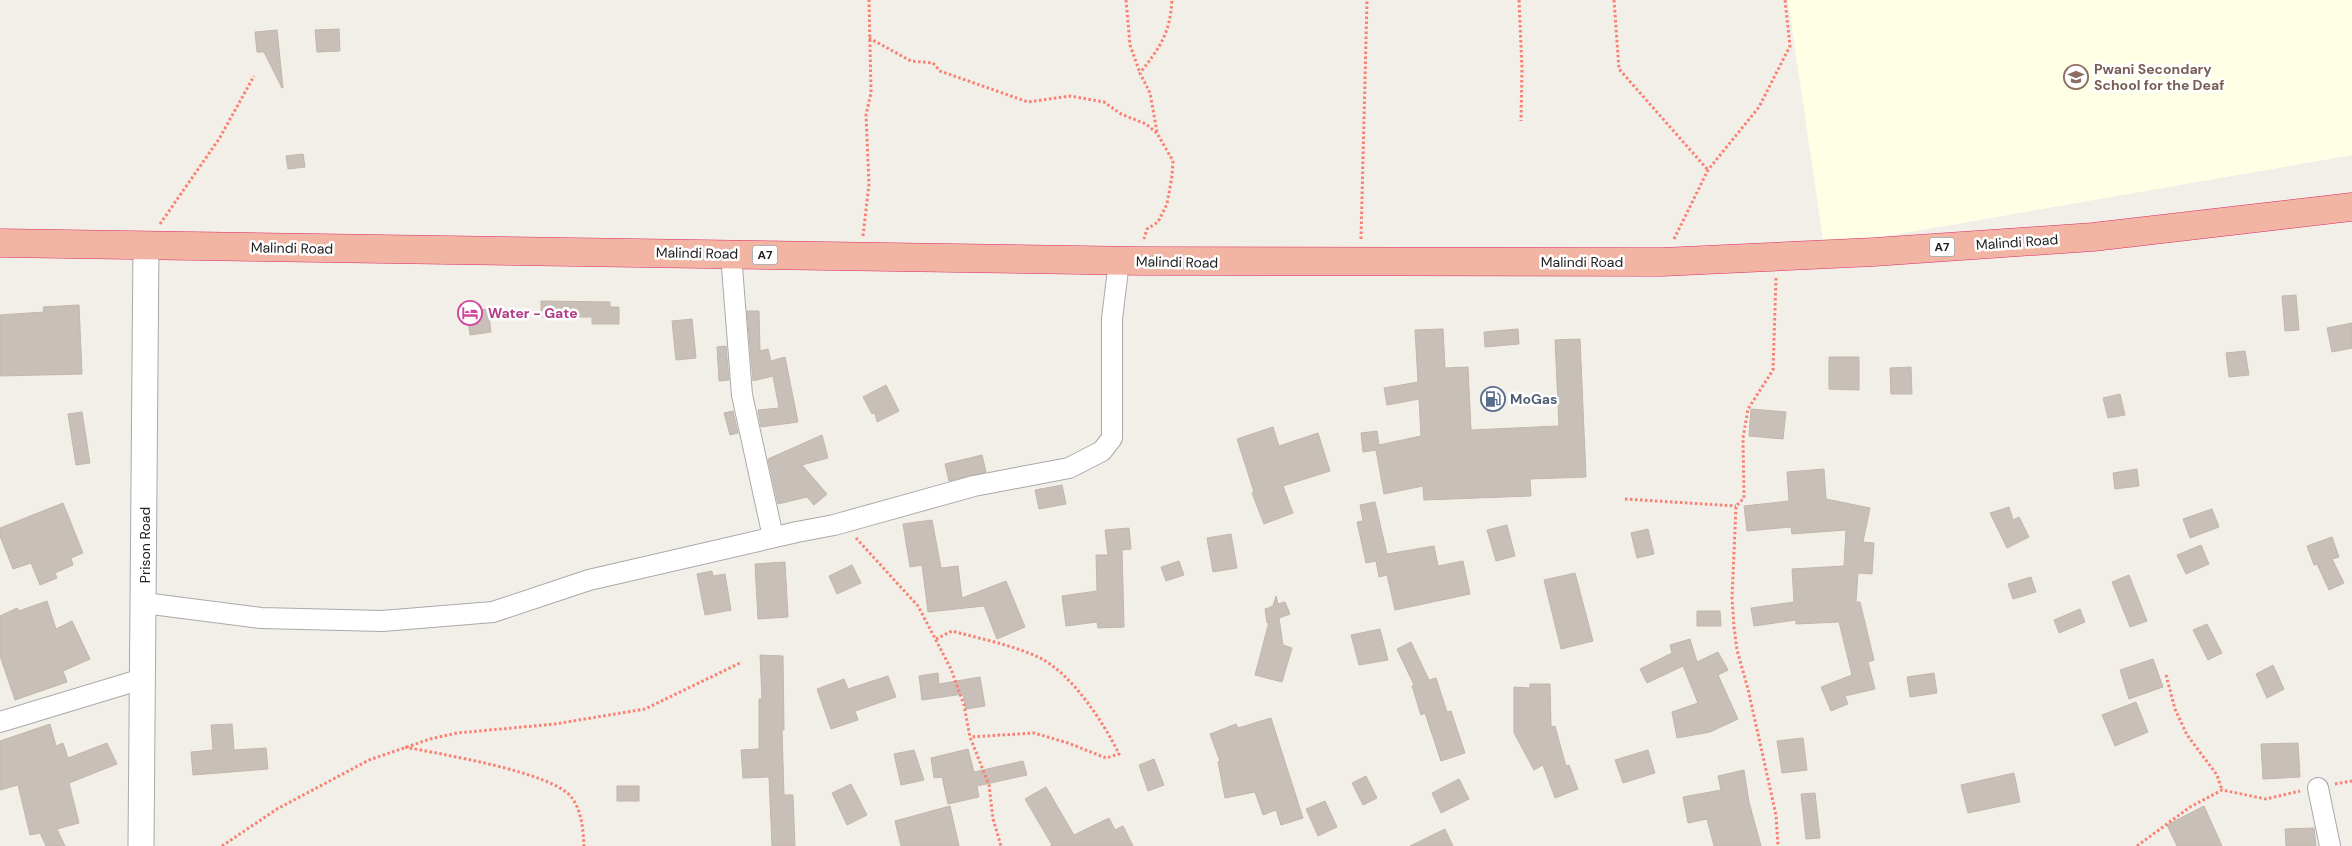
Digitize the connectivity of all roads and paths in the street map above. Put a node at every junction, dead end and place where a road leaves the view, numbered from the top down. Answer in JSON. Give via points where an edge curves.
{"nodes":[{"id":1,"x":869,"y":0,"type":"edge"},
{"id":2,"x":1126,"y":0,"type":"edge"},
{"id":3,"x":1172,"y":0,"type":"edge"},
{"id":4,"x":1368,"y":0,"type":"edge"},
{"id":5,"x":1519,"y":0,"type":"edge"},
{"id":6,"x":1614,"y":0,"type":"edge"},
{"id":7,"x":1785,"y":0,"type":"edge"},
{"id":8,"x":870,"y":38,"type":"junction"},
{"id":9,"x":1140,"y":73,"type":"junction"},
{"id":10,"x":254,"y":76,"type":"dead end"},
{"id":11,"x":1521,"y":121,"type":"dead end"},
{"id":12,"x":1157,"y":133,"type":"junction"},
{"id":13,"x":1708,"y":170,"type":"junction"},
{"id":14,"x":2352,"y":208,"type":"edge"},
{"id":15,"x":0,"y":243,"type":"edge"},
{"id":16,"x":146,"y":245,"type":"junction"},
{"id":17,"x":730,"y":254,"type":"junction"},
{"id":18,"x":861,"y":257,"type":"junction"},
{"id":19,"x":1777,"y":257,"type":"junction"},
{"id":20,"x":1130,"y":261,"type":"junction"},
{"id":21,"x":1360,"y":262,"type":"junction"},
{"id":22,"x":1662,"y":262,"type":"junction"},
{"id":23,"x":1625,"y":499,"type":"dead end"},
{"id":24,"x":1736,"y":506,"type":"junction"},
{"id":25,"x":834,"y":525,"type":"junction"},
{"id":26,"x":773,"y":537,"type":"junction"},
{"id":27,"x":144,"y":603,"type":"junction"},
{"id":28,"x":936,"y":639,"type":"junction"},
{"id":29,"x":742,"y":662,"type":"dead end"},
{"id":30,"x":2166,"y":675,"type":"dead end"},
{"id":31,"x":142,"y":680,"type":"junction"},
{"id":32,"x":0,"y":722,"type":"edge"},
{"id":33,"x":970,"y":737,"type":"junction"},
{"id":34,"x":404,"y":747,"type":"junction"},
{"id":35,"x":2352,"y":781,"type":"edge"},
{"id":36,"x":2318,"y":788,"type":"junction"},
{"id":37,"x":2222,"y":790,"type":"junction"},
{"id":38,"x":141,"y":846,"type":"edge"},
{"id":39,"x":222,"y":846,"type":"edge"},
{"id":40,"x":584,"y":846,"type":"edge"},
{"id":41,"x":1001,"y":846,"type":"edge"},
{"id":42,"x":1778,"y":846,"type":"edge"},
{"id":43,"x":2137,"y":846,"type":"edge"},
{"id":44,"x":2330,"y":846,"type":"edge"}],
"edges":[{"from":1,"to":8,"type":"path"},
{"from":2,"to":9,"type":"path","via":[[1130,45]]},
{"from":3,"to":9,"type":"path","via":[[1167,33]]},
{"from":4,"to":21,"type":"path"},
{"from":5,"to":11,"type":"path"},
{"from":6,"to":13,"type":"path","via":[[1619,69]]},
{"from":7,"to":13,"type":"path","via":[[1790,46],[1759,107]]},
{"from":8,"to":12,"type":"path","via":[[911,61],[933,63],[940,71],[1028,102],[1070,96],[1104,102]]},
{"from":8,"to":18,"type":"path","via":[[871,93],[866,115],[869,184]]},
{"from":9,"to":12,"type":"path","via":[[1150,93]]},
{"from":10,"to":16,"type":"path","via":[[219,139]]},
{"from":12,"to":20,"type":"path","via":[[1173,161],[1167,204],[1158,222],[1147,230]]},
{"from":13,"to":22,"type":"path"},
{"from":14,"to":19,"type":"highway","name":"Malindi Road","number":"A7","via":[[2093,237]]},
{"from":15,"to":16,"type":"highway","name":"Malindi Road","number":"A7"},
{"from":16,"to":17,"type":"highway","name":"Malindi Road","number":"A7"},
{"from":16,"to":27,"type":"street","name":"Prison Road"},
{"from":17,"to":18,"type":"highway","name":"Malindi Road","number":"A7"},
{"from":17,"to":26,"type":"street","via":[[742,394]]},
{"from":18,"to":20,"type":"highway","name":"Malindi Road","number":"A7"},
{"from":19,"to":22,"type":"highway","name":"Malindi Road","number":"A7"},
{"from":19,"to":24,"type":"path","via":[[1773,370],[1748,409],[1743,438],[1744,498]]},
{"from":20,"to":21,"type":"highway","name":"Malindi Road","number":"A7"},
{"from":20,"to":25,"type":"street","via":[[1112,319],[1112,438],[1102,451],[1069,468],[974,486]]},
{"from":21,"to":22,"type":"highway","name":"Malindi Road","number":"A7"},
{"from":23,"to":24,"type":"path"},
{"from":24,"to":42,"type":"path","via":[[1734,627],[1776,815]]},
{"from":25,"to":26,"type":"street"},
{"from":25,"to":28,"type":"path","via":[[857,539],[885,569],[918,606]]},
{"from":26,"to":27,"type":"street","via":[[589,580],[493,612],[442,618],[382,621],[261,618]]},
{"from":27,"to":31,"type":"street","name":"Prison Road"},
{"from":28,"to":33,"type":"path","via":[[964,705]]},
{"from":28,"to":33,"type":"path","via":[[952,631],[1041,658],[1066,676],[1109,733],[1119,754],[1106,758],[1034,733]]},
{"from":29,"to":34,"type":"path","via":[[645,708],[555,724],[457,733]]},
{"from":30,"to":37,"type":"path","via":[[2175,709],[2187,735],[2217,775]]},
{"from":31,"to":32,"type":"street"},
{"from":31,"to":38,"type":"street","name":"Prison Road"},
{"from":33,"to":41,"type":"path","via":[[988,785]]},
{"from":34,"to":39,"type":"path","via":[[369,760],[277,809]]},
{"from":34,"to":40,"type":"path","via":[[512,769],[548,782],[571,796],[580,813]]},
{"from":35,"to":36,"type":"path"},
{"from":36,"to":37,"type":"path","via":[[2266,799]]},
{"from":36,"to":44,"type":"street"},
{"from":37,"to":43,"type":"path","via":[[2190,808]]}]}
